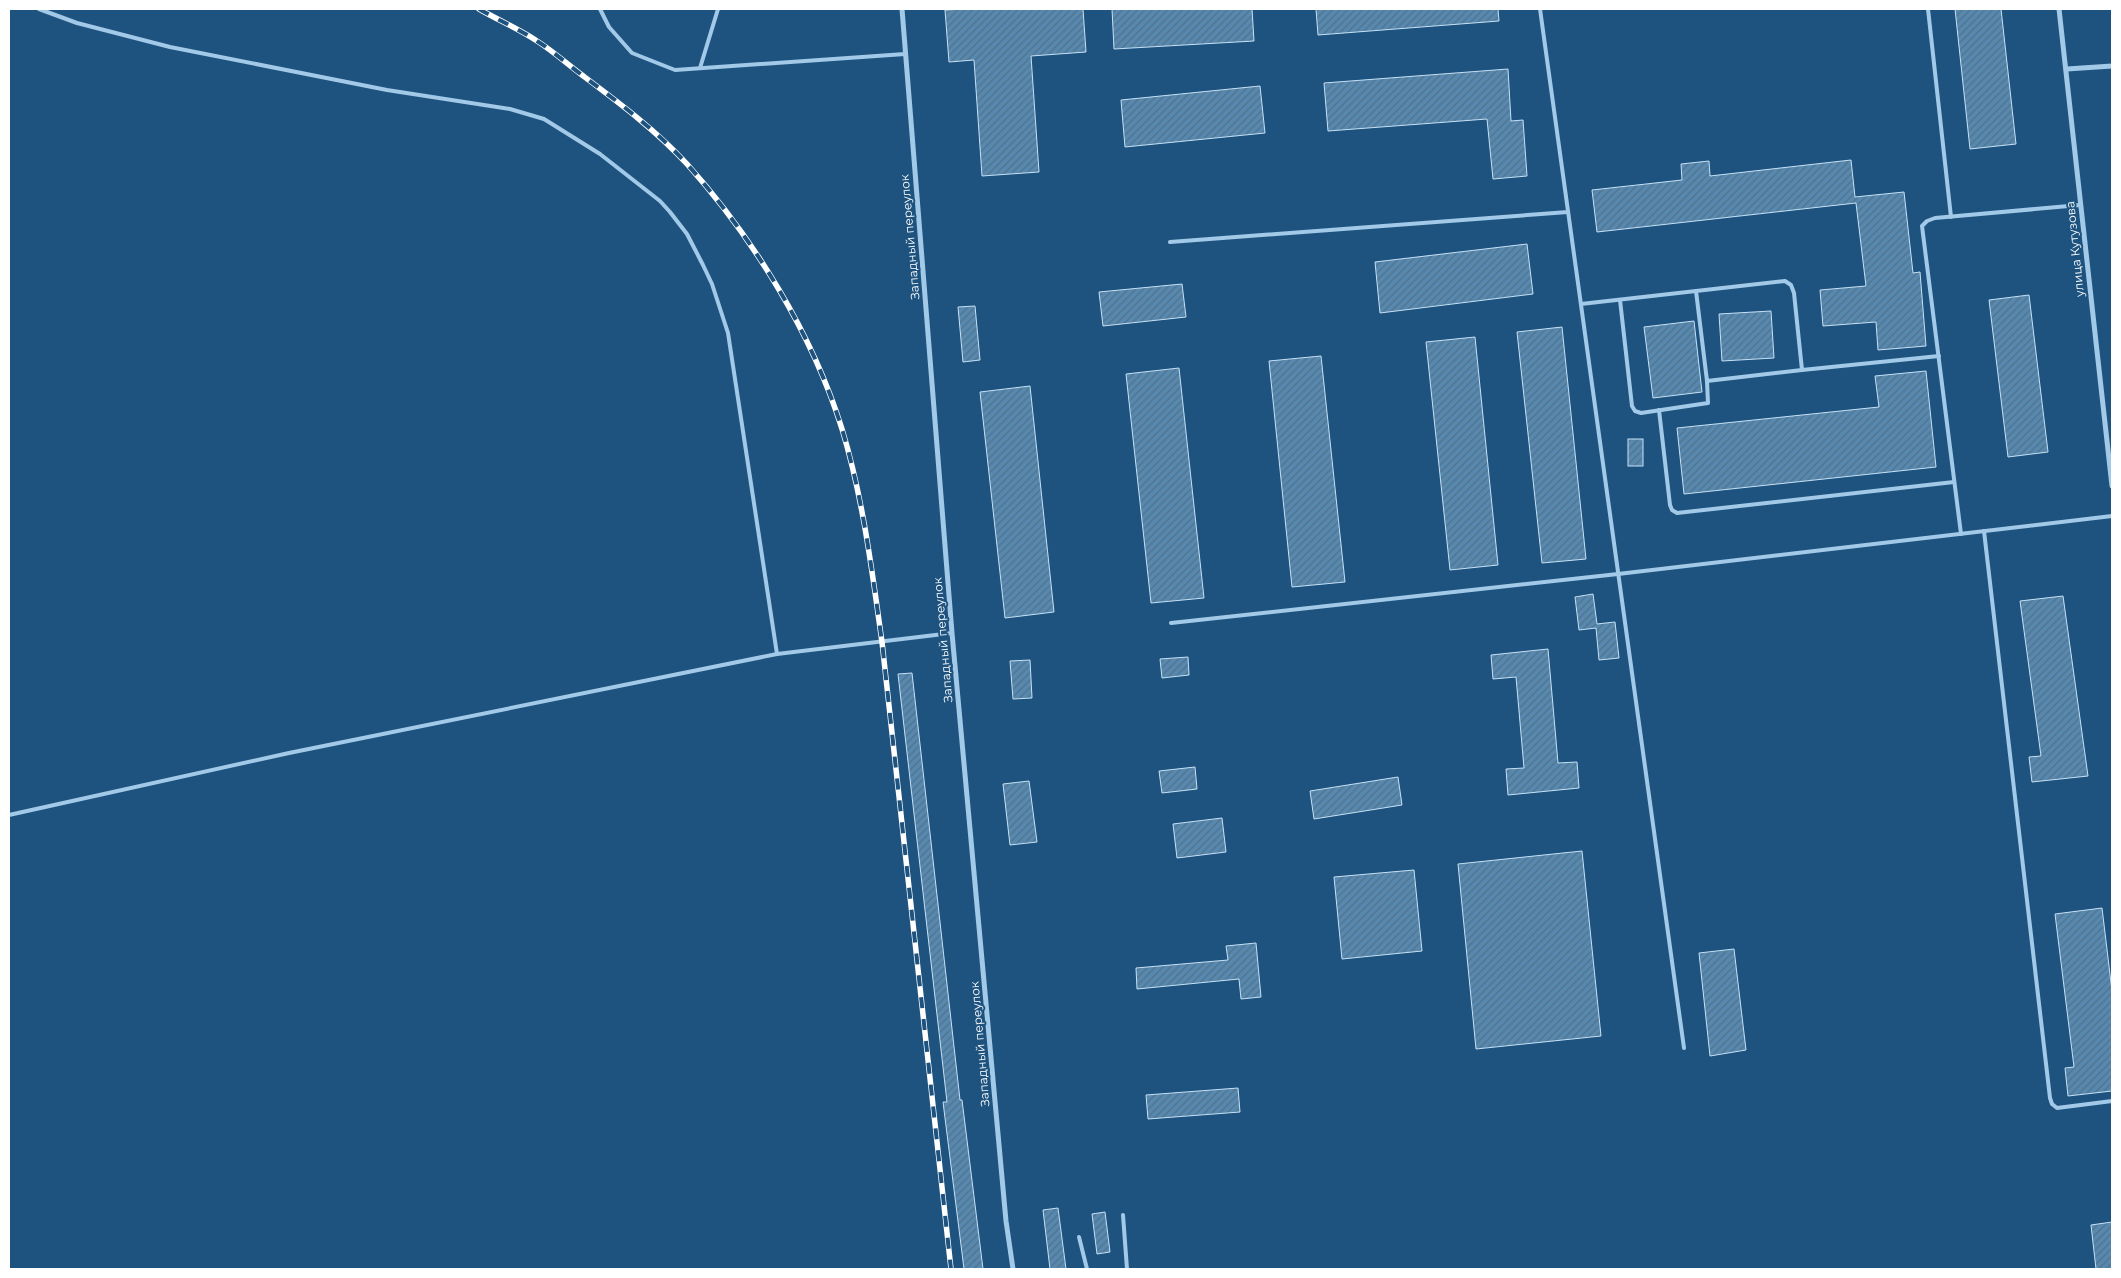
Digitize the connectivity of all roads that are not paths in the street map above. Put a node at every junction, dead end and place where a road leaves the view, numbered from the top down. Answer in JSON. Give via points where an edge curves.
{"nodes":[{"id":1,"x":39,"y":9,"type":"edge"},
{"id":2,"x":600,"y":9,"type":"edge"},
{"id":3,"x":718,"y":9,"type":"edge"},
{"id":4,"x":902,"y":9,"type":"edge"},
{"id":5,"x":1540,"y":9,"type":"edge"},
{"id":6,"x":1928,"y":9,"type":"edge"},
{"id":7,"x":2059,"y":9,"type":"edge"},
{"id":8,"x":905,"y":54,"type":"junction"},
{"id":9,"x":2112,"y":66,"type":"edge"},
{"id":10,"x":700,"y":68,"type":"junction"},
{"id":11,"x":2067,"y":70,"type":"junction"},
{"id":12,"x":2080,"y":205,"type":"junction"},
{"id":13,"x":1568,"y":212,"type":"junction"},
{"id":14,"x":1951,"y":217,"type":"junction"},
{"id":15,"x":1170,"y":242,"type":"dead end"},
{"id":16,"x":1696,"y":291,"type":"junction"},
{"id":17,"x":1620,"y":300,"type":"junction"},
{"id":18,"x":1581,"y":304,"type":"junction"},
{"id":19,"x":1938,"y":356,"type":"junction"},
{"id":20,"x":1802,"y":370,"type":"junction"},
{"id":21,"x":1707,"y":380,"type":"junction"},
{"id":22,"x":1659,"y":410,"type":"junction"},
{"id":23,"x":1954,"y":482,"type":"junction"},
{"id":24,"x":2112,"y":486,"type":"edge"},
{"id":25,"x":2112,"y":516,"type":"edge"},
{"id":26,"x":1984,"y":531,"type":"junction"},
{"id":27,"x":1961,"y":534,"type":"junction"},
{"id":28,"x":1618,"y":574,"type":"junction"},
{"id":29,"x":1171,"y":623,"type":"dead end"},
{"id":30,"x":952,"y":633,"type":"junction"},
{"id":31,"x":776,"y":654,"type":"junction"},
{"id":32,"x":9,"y":815,"type":"edge"},
{"id":33,"x":1684,"y":1048,"type":"dead end"},
{"id":34,"x":2112,"y":1101,"type":"edge"},
{"id":35,"x":1123,"y":1215,"type":"dead end"},
{"id":36,"x":1079,"y":1237,"type":"dead end"},
{"id":37,"x":1013,"y":1269,"type":"edge"},
{"id":38,"x":1087,"y":1269,"type":"edge"},
{"id":39,"x":1127,"y":1269,"type":"edge"}],
"edges":[{"from":1,"to":31,"type":"lane","via":[[77,23],[170,47],[387,90],[510,108],[552,124],[600,154],[660,201],[687,234],[712,284],[728,332]]},
{"from":2,"to":10,"type":"lane","via":[[609,26],[632,54],[675,70]]},
{"from":3,"to":10,"type":"lane"},
{"from":4,"to":8,"type":"street","name":"Западный переулок"},
{"from":5,"to":13,"type":"lane"},
{"from":6,"to":14,"type":"lane"},
{"from":7,"to":11,"type":"street","name":"улица Кутузова"},
{"from":8,"to":10,"type":"lane"},
{"from":8,"to":30,"type":"street","name":"Западный переулок"},
{"from":9,"to":11,"type":"street"},
{"from":11,"to":12,"type":"street","name":"улица Кутузова"},
{"from":12,"to":14,"type":"lane"},
{"from":12,"to":24,"type":"street","name":"улица Кутузова"},
{"from":13,"to":15,"type":"lane"},
{"from":13,"to":18,"type":"lane"},
{"from":14,"to":19,"type":"lane","via":[[1927,220],[1922,226]]},
{"from":16,"to":17,"type":"lane"},
{"from":16,"to":20,"type":"lane","via":[[1790,284],[1794,293]]},
{"from":16,"to":21,"type":"lane"},
{"from":17,"to":18,"type":"lane"},
{"from":17,"to":22,"type":"lane","via":[[1632,406],[1634,411]]},
{"from":18,"to":28,"type":"lane"},
{"from":19,"to":20,"type":"lane"},
{"from":19,"to":23,"type":"lane"},
{"from":20,"to":21,"type":"lane"},
{"from":21,"to":22,"type":"lane","via":[[1708,403]]},
{"from":22,"to":23,"type":"lane","via":[[1670,505],[1677,513]]},
{"from":23,"to":27,"type":"lane"},
{"from":25,"to":26,"type":"lane"},
{"from":26,"to":27,"type":"lane"},
{"from":26,"to":34,"type":"lane","via":[[2050,1098],[2058,1108]]},
{"from":27,"to":28,"type":"lane"},
{"from":28,"to":29,"type":"lane"},
{"from":28,"to":33,"type":"lane"},
{"from":30,"to":31,"type":"lane"},
{"from":30,"to":37,"type":"street","name":"Западный переулок"},
{"from":31,"to":32,"type":"lane","via":[[289,753]]},
{"from":35,"to":39,"type":"lane"},
{"from":36,"to":38,"type":"lane"}]}
